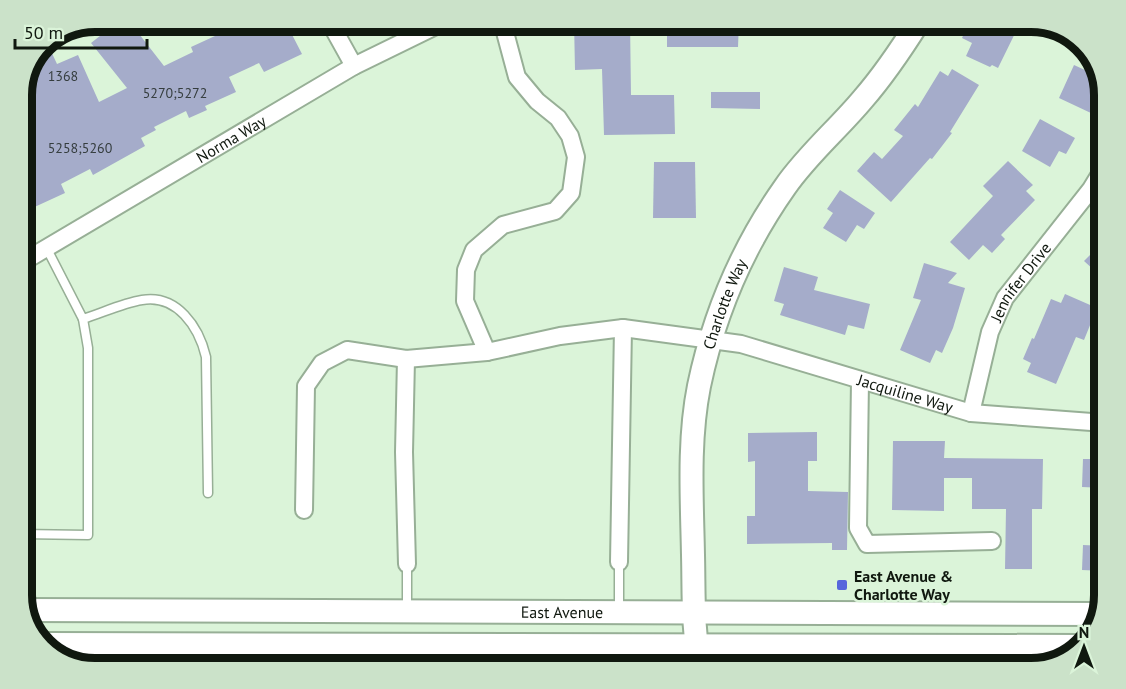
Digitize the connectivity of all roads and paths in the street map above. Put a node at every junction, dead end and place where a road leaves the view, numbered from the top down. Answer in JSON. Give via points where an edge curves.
{"nodes":[{"id":1,"x":335,"y":32,"type":"edge"},
{"id":2,"x":424,"y":32,"type":"edge"},
{"id":3,"x":505,"y":32,"type":"edge"},
{"id":4,"x":911,"y":32,"type":"edge"},
{"id":5,"x":354,"y":66,"type":"junction"},
{"id":6,"x":1094,"y":184,"type":"edge"},
{"id":7,"x":47,"y":249,"type":"junction"},
{"id":8,"x":32,"y":257,"type":"edge"},
{"id":9,"x":83,"y":319,"type":"junction"},
{"id":10,"x":622,"y":328,"type":"junction"},
{"id":11,"x":710,"y":342,"type":"junction"},
{"id":12,"x":487,"y":352,"type":"junction"},
{"id":13,"x":406,"y":359,"type":"junction"},
{"id":14,"x":860,"y":380,"type":"junction"},
{"id":15,"x":970,"y":413,"type":"junction"},
{"id":16,"x":1094,"y":422,"type":"edge"},
{"id":17,"x":208,"y":493,"type":"dead end"},
{"id":18,"x":304,"y":510,"type":"dead end"},
{"id":19,"x":32,"y":534,"type":"edge"},
{"id":20,"x":992,"y":541,"type":"dead end"},
{"id":21,"x":619,"y":562,"type":"joint"},
{"id":22,"x":407,"y":564,"type":"joint"},
{"id":23,"x":34,"y":610,"type":"edge"},
{"id":24,"x":407,"y":612,"type":"junction"},
{"id":25,"x":619,"y":614,"type":"junction"},
{"id":26,"x":695,"y":614,"type":"junction"},
{"id":27,"x":1091,"y":615,"type":"edge"},
{"id":28,"x":696,"y":646,"type":"junction"},
{"id":29,"x":1054,"y":646,"type":"edge"},
{"id":30,"x":63,"y":649,"type":"edge"},
{"id":31,"x":691,"y":658,"type":"edge"},
{"id":32,"x":699,"y":658,"type":"edge"}],
"edges":[{"from":1,"to":5,"type":"street"},
{"from":2,"to":5,"type":"street","name":"Norma Way"},
{"from":3,"to":12,"type":"street","via":[[517,77],[558,118],[570,136],[576,157],[571,193],[555,211],[503,225],[474,250],[466,270],[465,301]]},
{"from":4,"to":11,"type":"main road","name":"Charlotte Way","via":[[888,68],[805,161],[760,223],[738,263]]},
{"from":5,"to":7,"type":"street","name":"Norma Way"},
{"from":6,"to":15,"type":"street","name":"Jennifer Drive","via":[[1005,298],[990,332]]},
{"from":7,"to":8,"type":"street","name":"Norma Way"},
{"from":7,"to":9,"type":"lane"},
{"from":9,"to":17,"type":"lane","via":[[142,300],[160,300],[194,325],[206,357]]},
{"from":9,"to":19,"type":"lane","via":[[88,348],[88,535]]},
{"from":10,"to":11,"type":"street","name":"Jacquiline Way"},
{"from":10,"to":12,"type":"street","name":"Jacquiline Way"},
{"from":10,"to":21,"type":"street"},
{"from":11,"to":14,"type":"street","name":"Jacquiline Way","via":[[741,344]]},
{"from":11,"to":26,"type":"main road","name":"Charlotte Way","via":[[699,388],[693,441]]},
{"from":12,"to":13,"type":"street","name":"Jacquiline Way"},
{"from":13,"to":18,"type":"street","name":"Jacquiline Way","via":[[347,350],[322,363],[306,386]]},
{"from":13,"to":22,"type":"street"},
{"from":14,"to":15,"type":"street","name":"Jacquiline Way"},
{"from":14,"to":20,"type":"street","via":[[858,528],[867,544]]},
{"from":15,"to":16,"type":"street","name":"Jacquiline Way"},
{"from":21,"to":25,"type":"lane"},
{"from":22,"to":24,"type":"lane"},
{"from":23,"to":24,"type":"main road","name":"East Avenue"},
{"from":24,"to":25,"type":"main road","name":"East Avenue"},
{"from":25,"to":26,"type":"main road","name":"East Avenue"},
{"from":26,"to":27,"type":"main road","name":"East Avenue"},
{"from":26,"to":28,"type":"main road","name":"Charlotte Way"},
{"from":28,"to":29,"type":"main road","name":"East Avenue"},
{"from":28,"to":30,"type":"main road","name":"East Avenue"},
{"from":28,"to":31,"type":"main road","name":"Charlotte Way"},
{"from":28,"to":32,"type":"main road","name":"Charlotte Way"}]}
